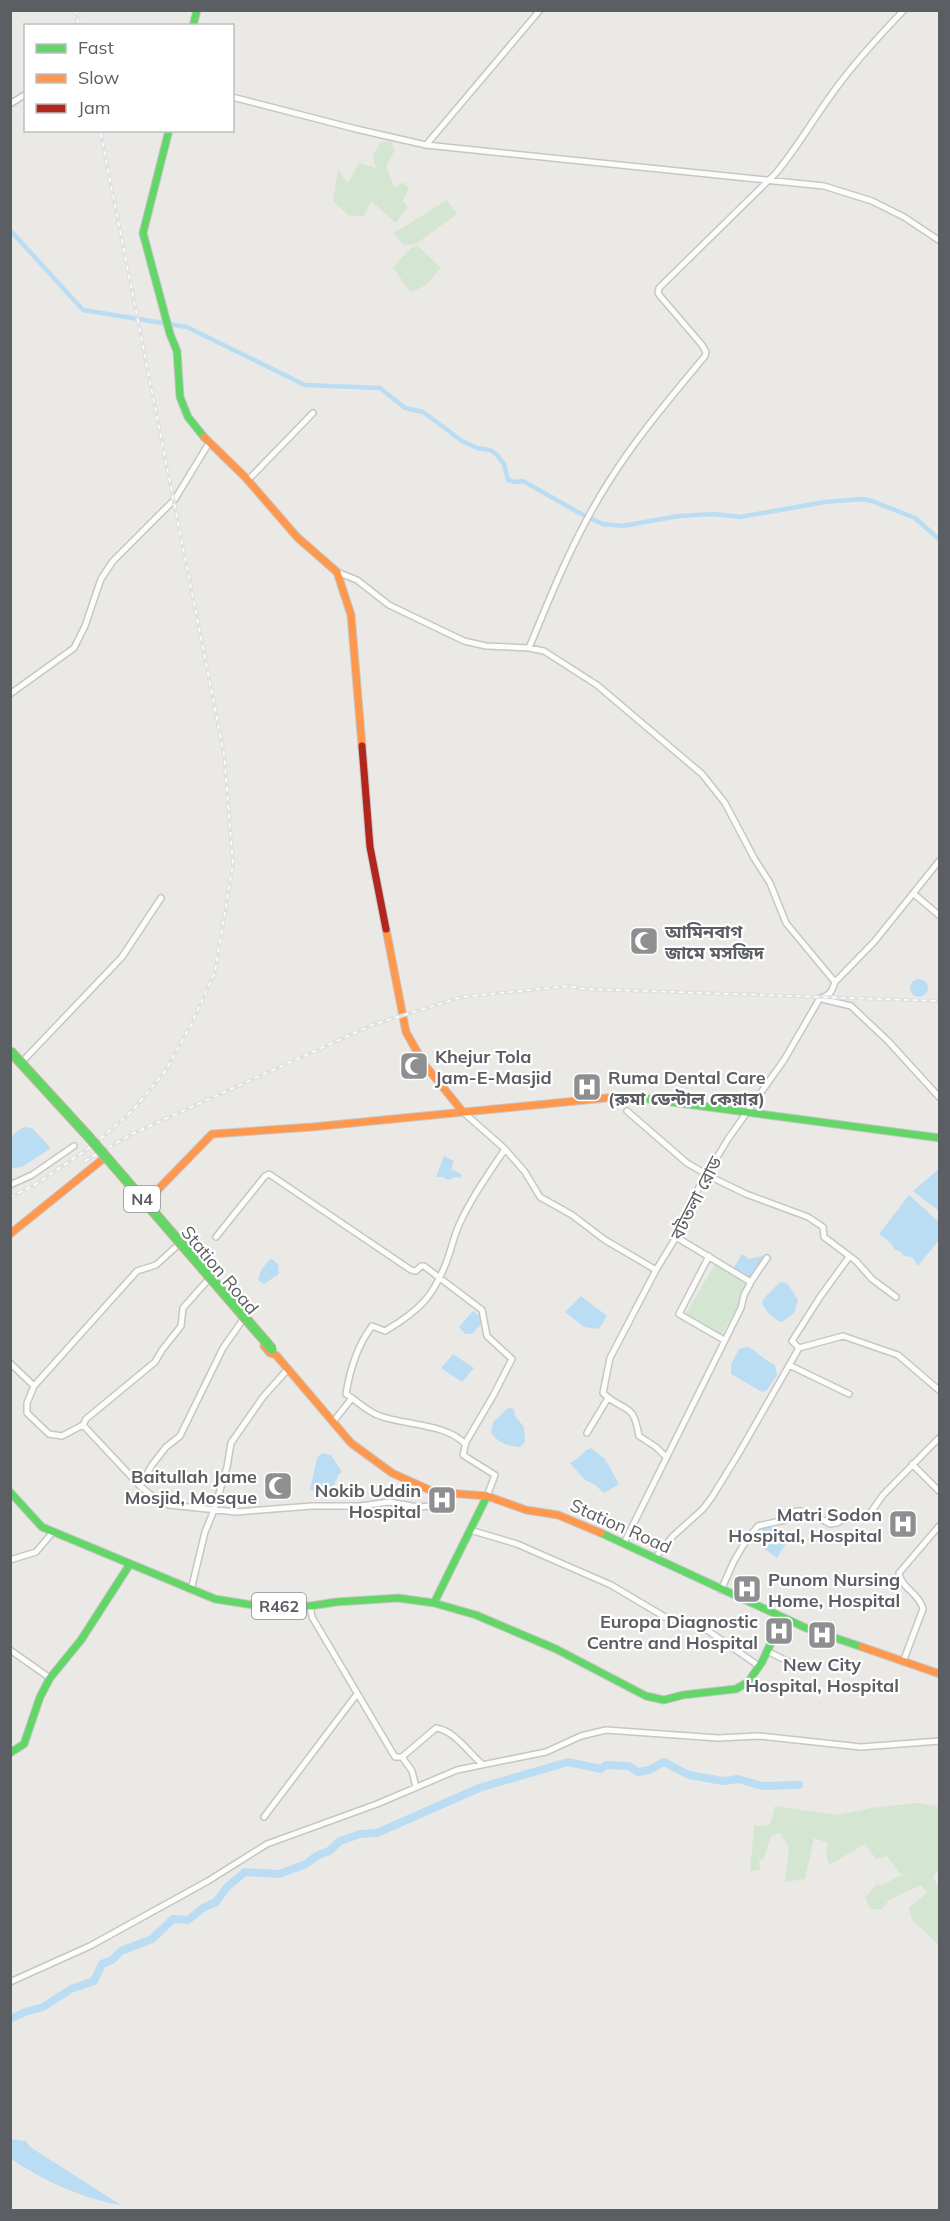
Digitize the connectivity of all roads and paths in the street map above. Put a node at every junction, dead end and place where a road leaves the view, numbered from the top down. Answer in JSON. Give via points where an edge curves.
{"nodes":[{"id":1,"x":540,"y":10,"type":"edge"},
{"id":2,"x":904,"y":10,"type":"edge"},
{"id":3,"x":24,"y":95,"type":"edge"},
{"id":4,"x":234,"y":98,"type":"edge"},
{"id":5,"x":10,"y":104,"type":"edge"},
{"id":6,"x":168,"y":132,"type":"edge"},
{"id":7,"x":426,"y":145,"type":"junction"},
{"id":8,"x":770,"y":179,"type":"junction"},
{"id":9,"x":939,"y":241,"type":"edge"},
{"id":10,"x":313,"y":413,"type":"dead end"},
{"id":11,"x":209,"y":443,"type":"junction"},
{"id":12,"x":248,"y":480,"type":"junction"},
{"id":13,"x":337,"y":572,"type":"junction"},
{"id":14,"x":529,"y":648,"type":"junction"},
{"id":15,"x":12,"y":690,"type":"edge"},
{"id":16,"x":939,"y":860,"type":"edge"},
{"id":17,"x":914,"y":894,"type":"junction"},
{"id":18,"x":161,"y":898,"type":"dead end"},
{"id":19,"x":939,"y":916,"type":"edge"},
{"id":20,"x":835,"y":982,"type":"junction"},
{"id":21,"x":820,"y":998,"type":"junction"},
{"id":22,"x":10,"y":1051,"type":"edge"},
{"id":23,"x":10,"y":1057,"type":"edge"},
{"id":24,"x":19,"y":1065,"type":"junction"},
{"id":25,"x":939,"y":1096,"type":"edge"},
{"id":26,"x":749,"y":1111,"type":"junction"},
{"id":27,"x":463,"y":1112,"type":"junction"},
{"id":28,"x":627,"y":1112,"type":"dead end"},
{"id":29,"x":939,"y":1138,"type":"edge"},
{"id":30,"x":74,"y":1146,"type":"dead end"},
{"id":31,"x":505,"y":1149,"type":"junction"},
{"id":32,"x":103,"y":1159,"type":"junction"},
{"id":33,"x":707,"y":1174,"type":"junction"},
{"id":34,"x":10,"y":1185,"type":"edge"},
{"id":35,"x":143,"y":1205,"type":"junction"},
{"id":36,"x":10,"y":1233,"type":"edge"},
{"id":37,"x":216,"y":1237,"type":"dead end"},
{"id":38,"x":676,"y":1238,"type":"junction"},
{"id":39,"x":178,"y":1245,"type":"junction"},
{"id":40,"x":709,"y":1256,"type":"junction"},
{"id":41,"x":849,"y":1257,"type":"junction"},
{"id":42,"x":767,"y":1258,"type":"dead end"},
{"id":43,"x":656,"y":1270,"type":"junction"},
{"id":44,"x":440,"y":1277,"type":"junction"},
{"id":45,"x":207,"y":1281,"type":"junction"},
{"id":46,"x":750,"y":1283,"type":"junction"},
{"id":47,"x":896,"y":1297,"type":"dead end"},
{"id":48,"x":242,"y":1321,"type":"junction"},
{"id":49,"x":724,"y":1340,"type":"junction"},
{"id":50,"x":799,"y":1348,"type":"junction"},
{"id":51,"x":272,"y":1349,"type":"dead end"},
{"id":52,"x":10,"y":1363,"type":"edge"},
{"id":53,"x":789,"y":1365,"type":"junction"},
{"id":54,"x":287,"y":1370,"type":"junction"},
{"id":55,"x":34,"y":1386,"type":"junction"},
{"id":56,"x":939,"y":1391,"type":"edge"},
{"id":57,"x":849,"y":1394,"type":"dead end"},
{"id":58,"x":352,"y":1398,"type":"junction"},
{"id":59,"x":608,"y":1398,"type":"junction"},
{"id":60,"x":333,"y":1422,"type":"junction"},
{"id":61,"x":83,"y":1425,"type":"junction"},
{"id":62,"x":587,"y":1433,"type":"dead end"},
{"id":63,"x":939,"y":1437,"type":"edge"},
{"id":64,"x":465,"y":1444,"type":"junction"},
{"id":65,"x":666,"y":1457,"type":"junction"},
{"id":66,"x":912,"y":1464,"type":"junction"},
{"id":67,"x":140,"y":1486,"type":"junction"},
{"id":68,"x":10,"y":1492,"type":"edge"},
{"id":69,"x":939,"y":1492,"type":"edge"},
{"id":70,"x":447,"y":1493,"type":"junction"},
{"id":71,"x":487,"y":1496,"type":"junction"},
{"id":72,"x":214,"y":1510,"type":"junction"},
{"id":73,"x":939,"y":1525,"type":"edge"},
{"id":74,"x":470,"y":1530,"type":"junction"},
{"id":75,"x":53,"y":1532,"type":"junction"},
{"id":76,"x":624,"y":1543,"type":"junction"},
{"id":77,"x":654,"y":1558,"type":"junction"},
{"id":78,"x":10,"y":1560,"type":"edge"},
{"id":79,"x":130,"y":1564,"type":"junction"},
{"id":80,"x":191,"y":1590,"type":"junction"},
{"id":81,"x":721,"y":1590,"type":"junction"},
{"id":82,"x":434,"y":1603,"type":"junction"},
{"id":83,"x":310,"y":1606,"type":"junction"},
{"id":84,"x":783,"y":1618,"type":"junction"},
{"id":85,"x":10,"y":1650,"type":"edge"},
{"id":86,"x":767,"y":1651,"type":"junction"},
{"id":87,"x":903,"y":1662,"type":"junction"},
{"id":88,"x":759,"y":1666,"type":"junction"},
{"id":89,"x":799,"y":1667,"type":"dead end"},
{"id":90,"x":939,"y":1674,"type":"edge"},
{"id":91,"x":50,"y":1678,"type":"junction"},
{"id":92,"x":357,"y":1694,"type":"junction"},
{"id":93,"x":939,"y":1741,"type":"edge"},
{"id":94,"x":10,"y":1753,"type":"edge"},
{"id":95,"x":402,"y":1757,"type":"junction"},
{"id":96,"x":482,"y":1764,"type":"junction"},
{"id":97,"x":416,"y":1787,"type":"junction"},
{"id":98,"x":264,"y":1817,"type":"dead end"},
{"id":99,"x":10,"y":1982,"type":"edge"}],
"edges":[{"from":1,"to":7,"type":"street"},
{"from":2,"to":8,"type":"street","via":[[866,49]]},
{"from":3,"to":5,"type":"street"},
{"from":4,"to":7,"type":"street"},
{"from":6,"to":11,"type":"main road","via":[[143,233],[177,351],[180,397],[188,417]]},
{"from":7,"to":8,"type":"street"},
{"from":8,"to":9,"type":"street","via":[[824,186],[872,201]]},
{"from":8,"to":14,"type":"street","via":[[660,288],[660,297],[706,352],[608,483],[568,556]]},
{"from":10,"to":12,"type":"street"},
{"from":11,"to":12,"type":"main road"},
{"from":11,"to":15,"type":"street","via":[[175,499],[113,561],[74,648]]},
{"from":12,"to":13,"type":"main road","via":[[297,537]]},
{"from":13,"to":14,"type":"street","via":[[449,636],[486,646]]},
{"from":13,"to":27,"type":"main road","via":[[351,615],[370,847],[397,994],[410,1042]]},
{"from":14,"to":20,"type":"street","via":[[544,651],[597,685],[702,774],[725,803],[770,884],[786,923]]},
{"from":16,"to":17,"type":"street","name":"বটতলা রোড"},
{"from":17,"to":19,"type":"street"},
{"from":17,"to":20,"type":"street","name":"বটতলা রোড"},
{"from":18,"to":24,"type":"street","via":[[122,957]]},
{"from":20,"to":21,"type":"street","name":"বটতলা রোড","via":[[827,997]]},
{"from":21,"to":25,"type":"street","via":[[851,1006]]},
{"from":21,"to":26,"type":"street","name":"বটতলা রোড"},
{"from":22,"to":51,"type":"main road","number":"N4","bridge":true},
{"from":23,"to":24,"type":"main road","name":"Station Road"},
{"from":24,"to":32,"type":"main road","name":"Station Road"},
{"from":26,"to":27,"type":"main road","via":[[635,1096]]},
{"from":26,"to":29,"type":"main road"},
{"from":26,"to":33,"type":"street","name":"বটতলা রোড"},
{"from":27,"to":31,"type":"street"},
{"from":27,"to":35,"type":"main road","via":[[212,1134]]},
{"from":28,"to":33,"type":"street","via":[[687,1163]]},
{"from":30,"to":34,"type":"street"},
{"from":31,"to":43,"type":"street","via":[[540,1197]]},
{"from":31,"to":44,"type":"street","via":[[459,1226]]},
{"from":32,"to":35,"type":"main road","name":"Station Road"},
{"from":32,"to":36,"type":"main road"},
{"from":33,"to":38,"type":"street","name":"বটতলা রোড"},
{"from":33,"to":41,"type":"street","via":[[746,1194],[808,1217],[823,1227],[824,1238]]},
{"from":35,"to":39,"type":"main road","name":"Station Road"},
{"from":37,"to":44,"type":"street","via":[[269,1174],[414,1272],[424,1266]]},
{"from":38,"to":40,"type":"street"},
{"from":38,"to":43,"type":"street","name":"বটতলা রোড"},
{"from":39,"to":45,"type":"main road","name":"Station Road"},
{"from":39,"to":55,"type":"street","via":[[156,1265],[137,1271]]},
{"from":40,"to":46,"type":"street"},
{"from":40,"to":49,"type":"street","via":[[679,1314]]},
{"from":41,"to":47,"type":"street"},
{"from":41,"to":50,"type":"street","via":[[792,1341]]},
{"from":42,"to":46,"type":"street"},
{"from":43,"to":59,"type":"street","name":"বটতলা রোড","via":[[610,1358],[603,1393]]},
{"from":44,"to":58,"type":"street","via":[[425,1303],[385,1331],[372,1326],[364,1336],[349,1375],[346,1394]]},
{"from":44,"to":64,"type":"street","via":[[482,1310],[487,1336],[512,1359]]},
{"from":45,"to":48,"type":"main road","name":"Station Road"},
{"from":45,"to":61,"type":"street","via":[[183,1308],[181,1326],[155,1362]]},
{"from":46,"to":49,"type":"street"},
{"from":48,"to":54,"type":"main road","name":"Station Road"},
{"from":48,"to":67,"type":"street","via":[[223,1348],[180,1436],[166,1447]]},
{"from":49,"to":65,"type":"street"},
{"from":50,"to":53,"type":"street"},
{"from":50,"to":56,"type":"street","via":[[843,1336],[898,1355]]},
{"from":52,"to":55,"type":"street"},
{"from":53,"to":57,"type":"street"},
{"from":53,"to":77,"type":"street","via":[[712,1497]]},
{"from":54,"to":60,"type":"main road","name":"Station Road"},
{"from":54,"to":72,"type":"street","via":[[262,1397],[231,1443]]},
{"from":55,"to":61,"type":"street","via":[[27,1413],[49,1434],[62,1436]]},
{"from":58,"to":60,"type":"street"},
{"from":58,"to":64,"type":"street","via":[[377,1416],[429,1427],[453,1435]]},
{"from":59,"to":62,"type":"street"},
{"from":59,"to":65,"type":"street","via":[[631,1411],[639,1436]]},
{"from":60,"to":70,"type":"main road","name":"Station Road","via":[[351,1443],[385,1468],[434,1492]]},
{"from":61,"to":67,"type":"street"},
{"from":63,"to":66,"type":"street"},
{"from":64,"to":71,"type":"street","via":[[463,1455],[495,1475]]},
{"from":65,"to":76,"type":"street"},
{"from":66,"to":69,"type":"street"},
{"from":66,"to":81,"type":"street","via":[[871,1512],[864,1515],[850,1515],[830,1524],[796,1511],[785,1520],[758,1526],[738,1553]]},
{"from":67,"to":72,"type":"street","via":[[169,1505]]},
{"from":68,"to":75,"type":"main road","via":[[42,1527]]},
{"from":70,"to":71,"type":"main road","name":"Station Road"},
{"from":70,"to":72,"type":"street","via":[[430,1506],[418,1507],[389,1502],[254,1512]]},
{"from":71,"to":74,"type":"main road"},
{"from":71,"to":76,"type":"main road","name":"Station Road","via":[[526,1510],[558,1515]]},
{"from":72,"to":80,"type":"street"},
{"from":73,"to":87,"type":"street","via":[[899,1573],[923,1609]]},
{"from":74,"to":82,"type":"main road"},
{"from":74,"to":88,"type":"street","via":[[517,1544],[611,1586],[665,1617],[706,1630]]},
{"from":75,"to":78,"type":"street","via":[[36,1552]]},
{"from":75,"to":79,"type":"main road"},
{"from":76,"to":77,"type":"main road","name":"Station Road"},
{"from":77,"to":81,"type":"main road","name":"Station Road"},
{"from":79,"to":80,"type":"main road","number":"R462"},
{"from":79,"to":91,"type":"main road","via":[[81,1640]]},
{"from":80,"to":83,"type":"main road","number":"R462","via":[[215,1599],[258,1606]]},
{"from":81,"to":84,"type":"main road","name":"Station Road"},
{"from":82,"to":83,"type":"main road","number":"R462","via":[[398,1598]]},
{"from":82,"to":88,"type":"main road","via":[[476,1615],[556,1649],[646,1696],[664,1700],[736,1689],[748,1682]]},
{"from":83,"to":92,"type":"street","via":[[312,1617]]},
{"from":84,"to":86,"type":"main road"},
{"from":84,"to":87,"type":"main road","name":"Station Road"},
{"from":85,"to":91,"type":"street"},
{"from":86,"to":88,"type":"main road"},
{"from":86,"to":89,"type":"street"},
{"from":87,"to":90,"type":"main road","name":"Station Road"},
{"from":91,"to":94,"type":"main road","via":[[24,1744]]},
{"from":92,"to":95,"type":"street","via":[[395,1757]]},
{"from":92,"to":98,"type":"street"},
{"from":93,"to":96,"type":"street","via":[[861,1747],[759,1736],[718,1738],[606,1730],[546,1752]]},
{"from":95,"to":96,"type":"street","via":[[436,1728],[455,1738]]},
{"from":95,"to":97,"type":"street","via":[[412,1770]]},
{"from":96,"to":97,"type":"street"},
{"from":97,"to":99,"type":"street","via":[[267,1844],[90,1946]]}]}
